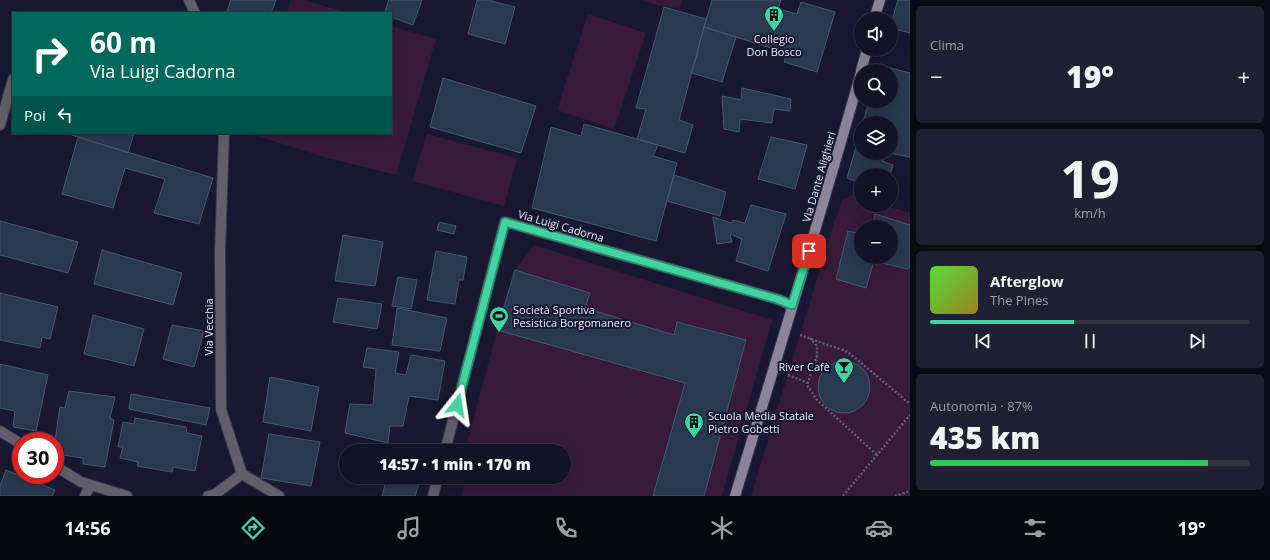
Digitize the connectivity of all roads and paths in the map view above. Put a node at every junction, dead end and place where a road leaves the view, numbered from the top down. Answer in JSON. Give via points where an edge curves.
{"nodes":[{"id":1,"x":189,"y":0,"type":"edge"},
{"id":2,"x":880,"y":0,"type":"edge"},
{"id":3,"x":195,"y":12,"type":"edge"},
{"id":4,"x":876,"y":12,"type":"edge"},
{"id":5,"x":12,"y":83,"type":"edge"},
{"id":6,"x":854,"y":96,"type":"edge"},
{"id":7,"x":0,"y":125,"type":"edge"},
{"id":8,"x":224,"y":134,"type":"edge"},
{"id":9,"x":792,"y":305,"type":"junction"},
{"id":10,"x":797,"y":334,"type":"dead end"},
{"id":11,"x":809,"y":338,"type":"junction"},
{"id":12,"x":785,"y":374,"type":"dead end"},
{"id":13,"x":808,"y":383,"type":"junction"},
{"id":14,"x":910,"y":404,"type":"edge"},
{"id":15,"x":910,"y":415,"type":"edge"},
{"id":16,"x":0,"y":431,"type":"edge"},
{"id":17,"x":12,"y":438,"type":"edge"},
{"id":18,"x":447,"y":444,"type":"edge"},
{"id":19,"x":877,"y":455,"type":"junction"},
{"id":20,"x":64,"y":472,"type":"edge"},
{"id":21,"x":242,"y":474,"type":"junction"},
{"id":22,"x":436,"y":484,"type":"edge"},
{"id":23,"x":90,"y":485,"type":"junction"},
{"id":24,"x":910,"y":491,"type":"edge"},
{"id":25,"x":85,"y":496,"type":"edge"},
{"id":26,"x":126,"y":496,"type":"edge"},
{"id":27,"x":208,"y":496,"type":"edge"},
{"id":28,"x":279,"y":496,"type":"edge"},
{"id":29,"x":433,"y":496,"type":"edge"},
{"id":30,"x":735,"y":496,"type":"edge"},
{"id":31,"x":843,"y":496,"type":"edge"},
{"id":32,"x":895,"y":496,"type":"edge"}],
"edges":[{"from":1,"to":3,"type":"street"},
{"from":2,"to":4,"type":"street"},
{"from":5,"to":7,"type":"street"},
{"from":6,"to":9,"type":"street","name":"Via Dante Alighieri"},
{"from":8,"to":21,"type":"street","name":"Via Vecchia","via":[[220,252],[221,409]]},
{"from":9,"to":18,"type":"street","name":"Via Luigi Cadorna","via":[[505,222]]},
{"from":9,"to":30,"type":"street","name":"Via Dante Alighieri"},
{"from":10,"to":11,"type":"path"},
{"from":11,"to":13,"type":"path","via":[[817,346],[817,356]]},
{"from":11,"to":14,"type":"path","via":[[848,352]]},
{"from":12,"to":13,"type":"path"},
{"from":13,"to":19,"type":"path","via":[[817,400]]},
{"from":15,"to":19,"type":"path"},
{"from":16,"to":17,"type":"street"},
{"from":19,"to":31,"type":"path"},
{"from":20,"to":23,"type":"street"},
{"from":21,"to":27,"type":"street","via":[[214,495]]},
{"from":21,"to":28,"type":"street"},
{"from":22,"to":29,"type":"street"},
{"from":23,"to":25,"type":"street"},
{"from":23,"to":26,"type":"street"},
{"from":24,"to":32,"type":"path"}]}
